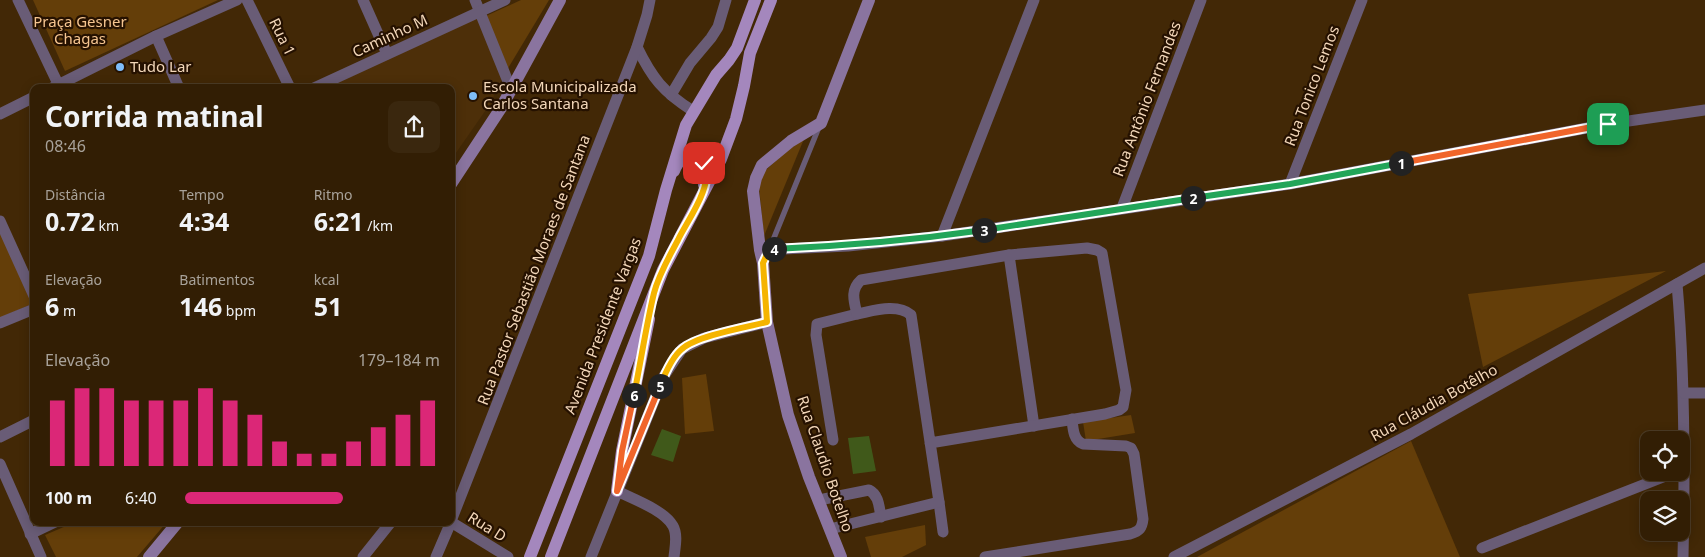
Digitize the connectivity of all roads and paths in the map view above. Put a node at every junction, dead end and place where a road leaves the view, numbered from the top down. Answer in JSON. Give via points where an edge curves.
{"nodes":[{"id":1,"x":18,"y":0,"type":"edge"},
{"id":2,"x":237,"y":0,"type":"edge"},
{"id":3,"x":247,"y":0,"type":"edge"},
{"id":4,"x":363,"y":0,"type":"edge"},
{"id":5,"x":475,"y":0,"type":"edge"},
{"id":6,"x":505,"y":0,"type":"edge"},
{"id":7,"x":560,"y":0,"type":"edge"},
{"id":8,"x":650,"y":0,"type":"edge"},
{"id":9,"x":726,"y":0,"type":"edge"},
{"id":10,"x":756,"y":0,"type":"edge"},
{"id":11,"x":771,"y":0,"type":"edge"},
{"id":12,"x":869,"y":0,"type":"edge"},
{"id":13,"x":1034,"y":0,"type":"edge"},
{"id":14,"x":1200,"y":0,"type":"edge"},
{"id":15,"x":1362,"y":0,"type":"edge"},
{"id":16,"x":481,"y":11,"type":"junction"},
{"id":17,"x":156,"y":36,"type":"junction"},
{"id":18,"x":637,"y":47,"type":"junction"},
{"id":19,"x":387,"y":54,"type":"junction"},
{"id":20,"x":55,"y":84,"type":"edge"},
{"id":21,"x":60,"y":84,"type":"edge"},
{"id":22,"x":177,"y":84,"type":"edge"},
{"id":23,"x":288,"y":84,"type":"edge"},
{"id":24,"x":323,"y":84,"type":"edge"},
{"id":25,"x":511,"y":88,"type":"junction"},
{"id":26,"x":671,"y":95,"type":"junction"},
{"id":27,"x":30,"y":99,"type":"edge"},
{"id":28,"x":1705,"y":110,"type":"edge"},
{"id":29,"x":693,"y":111,"type":"junction"},
{"id":30,"x":0,"y":114,"type":"edge"},
{"id":31,"x":821,"y":123,"type":"junction"},
{"id":32,"x":455,"y":178,"type":"edge"},
{"id":33,"x":1290,"y":184,"type":"junction"},
{"id":34,"x":666,"y":190,"type":"junction"},
{"id":35,"x":697,"y":207,"type":"junction"},
{"id":36,"x":1122,"y":208,"type":"junction"},
{"id":37,"x":1,"y":226,"type":"edge"},
{"id":38,"x":942,"y":236,"type":"junction"},
{"id":39,"x":764,"y":250,"type":"junction"},
{"id":40,"x":1009,"y":255,"type":"junction"},
{"id":41,"x":1705,"y":268,"type":"edge"},
{"id":42,"x":1677,"y":284,"type":"junction"},
{"id":43,"x":30,"y":288,"type":"edge"},
{"id":44,"x":654,"y":291,"type":"junction"},
{"id":45,"x":30,"y":311,"type":"edge"},
{"id":46,"x":857,"y":314,"type":"junction"},
{"id":47,"x":767,"y":322,"type":"junction"},
{"id":48,"x":0,"y":323,"type":"edge"},
{"id":49,"x":1684,"y":393,"type":"junction"},
{"id":50,"x":1705,"y":393,"type":"edge"},
{"id":51,"x":1072,"y":419,"type":"junction"},
{"id":52,"x":30,"y":422,"type":"edge"},
{"id":53,"x":1034,"y":426,"type":"junction"},
{"id":54,"x":1683,"y":431,"type":"edge"},
{"id":55,"x":0,"y":436,"type":"edge"},
{"id":56,"x":833,"y":440,"type":"dead end"},
{"id":57,"x":930,"y":443,"type":"junction"},
{"id":58,"x":0,"y":464,"type":"edge"},
{"id":59,"x":1655,"y":481,"type":"edge"},
{"id":60,"x":1681,"y":481,"type":"edge"},
{"id":61,"x":617,"y":491,"type":"junction"},
{"id":62,"x":819,"y":500,"type":"junction"},
{"id":63,"x":938,"y":502,"type":"junction"},
{"id":64,"x":455,"y":512,"type":"edge"},
{"id":65,"x":881,"y":517,"type":"junction"},
{"id":66,"x":455,"y":524,"type":"edge"},
{"id":67,"x":47,"y":526,"type":"edge"},
{"id":68,"x":175,"y":526,"type":"edge"},
{"id":69,"x":388,"y":526,"type":"edge"},
{"id":70,"x":449,"y":526,"type":"edge"},
{"id":71,"x":830,"y":529,"type":"junction"},
{"id":72,"x":943,"y":532,"type":"dead end"},
{"id":73,"x":30,"y":534,"type":"junction"},
{"id":74,"x":1482,"y":548,"type":"dead end"},
{"id":75,"x":41,"y":557,"type":"edge"},
{"id":76,"x":150,"y":557,"type":"edge"},
{"id":77,"x":363,"y":557,"type":"edge"},
{"id":78,"x":436,"y":557,"type":"edge"},
{"id":79,"x":508,"y":557,"type":"edge"},
{"id":80,"x":530,"y":557,"type":"edge"},
{"id":81,"x":551,"y":557,"type":"edge"},
{"id":82,"x":591,"y":557,"type":"edge"},
{"id":83,"x":674,"y":557,"type":"edge"},
{"id":84,"x":841,"y":557,"type":"edge"},
{"id":85,"x":985,"y":557,"type":"edge"},
{"id":86,"x":1174,"y":557,"type":"edge"},
{"id":87,"x":1684,"y":557,"type":"edge"}],
"edges":[{"from":1,"to":20,"type":"street"},
{"from":2,"to":17,"type":"street"},
{"from":3,"to":23,"type":"street","name":"Rua 1"},
{"from":4,"to":19,"type":"street"},
{"from":5,"to":16,"type":"street"},
{"from":6,"to":16,"type":"street","name":"Caminho M"},
{"from":7,"to":25,"type":"street"},
{"from":8,"to":18,"type":"street","name":"Rua Pastor Sebastião Moraes de Santana"},
{"from":9,"to":26,"type":"street","via":[[718,27],[690,63]]},
{"from":10,"to":29,"type":"main road","name":"Avenida Presidente Vargas","via":[[737,48]]},
{"from":11,"to":35,"type":"main road","via":[[750,53],[736,119],[718,167]]},
{"from":12,"to":31,"type":"street"},
{"from":13,"to":38,"type":"street"},
{"from":14,"to":36,"type":"street","name":"Rua Antônio Fernandes"},
{"from":15,"to":33,"type":"street","name":"Rua Tonico Lemos"},
{"from":16,"to":19,"type":"street","name":"Caminho M"},
{"from":16,"to":25,"type":"street"},
{"from":17,"to":21,"type":"street"},
{"from":17,"to":22,"type":"street"},
{"from":18,"to":26,"type":"street","via":[[649,72]]},
{"from":18,"to":64,"type":"street","name":"Rua Pastor Sebastião Moraes de Santana"},
{"from":19,"to":24,"type":"street","name":"Caminho M"},
{"from":25,"to":32,"type":"street","via":[[486,133]]},
{"from":26,"to":29,"type":"street"},
{"from":27,"to":30,"type":"street"},
{"from":28,"to":33,"type":"street","via":[[1608,124]]},
{"from":29,"to":34,"type":"main road","name":"Avenida Presidente Vargas","via":[[676,150]]},
{"from":31,"to":39,"type":"lane"},
{"from":31,"to":39,"type":"street","name":"Rua Claudio Botelho","via":[[791,141],[762,165],[756,178],[753,191]]},
{"from":33,"to":36,"type":"street"},
{"from":34,"to":35,"type":"main road","via":[[682,158],[687,156],[700,160],[707,168],[707,177]]},
{"from":34,"to":80,"type":"main road","name":"Avenida Presidente Vargas","via":[[650,256]]},
{"from":35,"to":44,"type":"main road"},
{"from":36,"to":38,"type":"street"},
{"from":37,"to":43,"type":"street"},
{"from":38,"to":39,"type":"street","via":[[848,246]]},
{"from":39,"to":47,"type":"street","name":"Rua Claudio Botelho"},
{"from":40,"to":46,"type":"street","via":[[862,280],[853,292]]},
{"from":40,"to":51,"type":"street","via":[[1087,248],[1102,253],[1126,390],[1123,407]]},
{"from":40,"to":53,"type":"street"},
{"from":41,"to":42,"type":"street","name":"Rua Cláudia Botêlho"},
{"from":42,"to":49,"type":"street"},
{"from":42,"to":86,"type":"street","name":"Rua Cláudia Botêlho","via":[[1412,434]]},
{"from":44,"to":61,"type":"main road"},
{"from":44,"to":81,"type":"main road"},
{"from":45,"to":48,"type":"street"},
{"from":46,"to":56,"type":"street","via":[[824,321],[816,328]]},
{"from":46,"to":57,"type":"street","via":[[887,309],[905,310],[911,315]]},
{"from":47,"to":61,"type":"street","via":[[704,338],[682,349],[664,376]]},
{"from":47,"to":62,"type":"street","name":"Rua Claudio Botelho","via":[[788,416]]},
{"from":49,"to":50,"type":"street"},
{"from":49,"to":54,"type":"street"},
{"from":51,"to":53,"type":"street"},
{"from":51,"to":85,"type":"street","via":[[1078,442],[1131,448],[1142,527],[1130,534]]},
{"from":52,"to":55,"type":"street"},
{"from":53,"to":57,"type":"street"},
{"from":57,"to":63,"type":"street"},
{"from":58,"to":73,"type":"street"},
{"from":59,"to":74,"type":"street"},
{"from":60,"to":87,"type":"street"},
{"from":61,"to":82,"type":"street"},
{"from":61,"to":83,"type":"street","via":[[667,518],[674,527]]},
{"from":62,"to":65,"type":"street","via":[[869,490],[877,498]]},
{"from":62,"to":71,"type":"street","name":"Rua Claudio Botelho"},
{"from":63,"to":65,"type":"street"},
{"from":63,"to":72,"type":"street"},
{"from":65,"to":71,"type":"street"},
{"from":66,"to":79,"type":"street","name":"Rua D"},
{"from":67,"to":73,"type":"street"},
{"from":68,"to":76,"type":"street"},
{"from":69,"to":77,"type":"street"},
{"from":70,"to":78,"type":"street","name":"Rua Pastor Sebastião Moraes de Santana"},
{"from":71,"to":84,"type":"street","name":"Rua Claudio Botelho"},
{"from":73,"to":75,"type":"street"}]}
